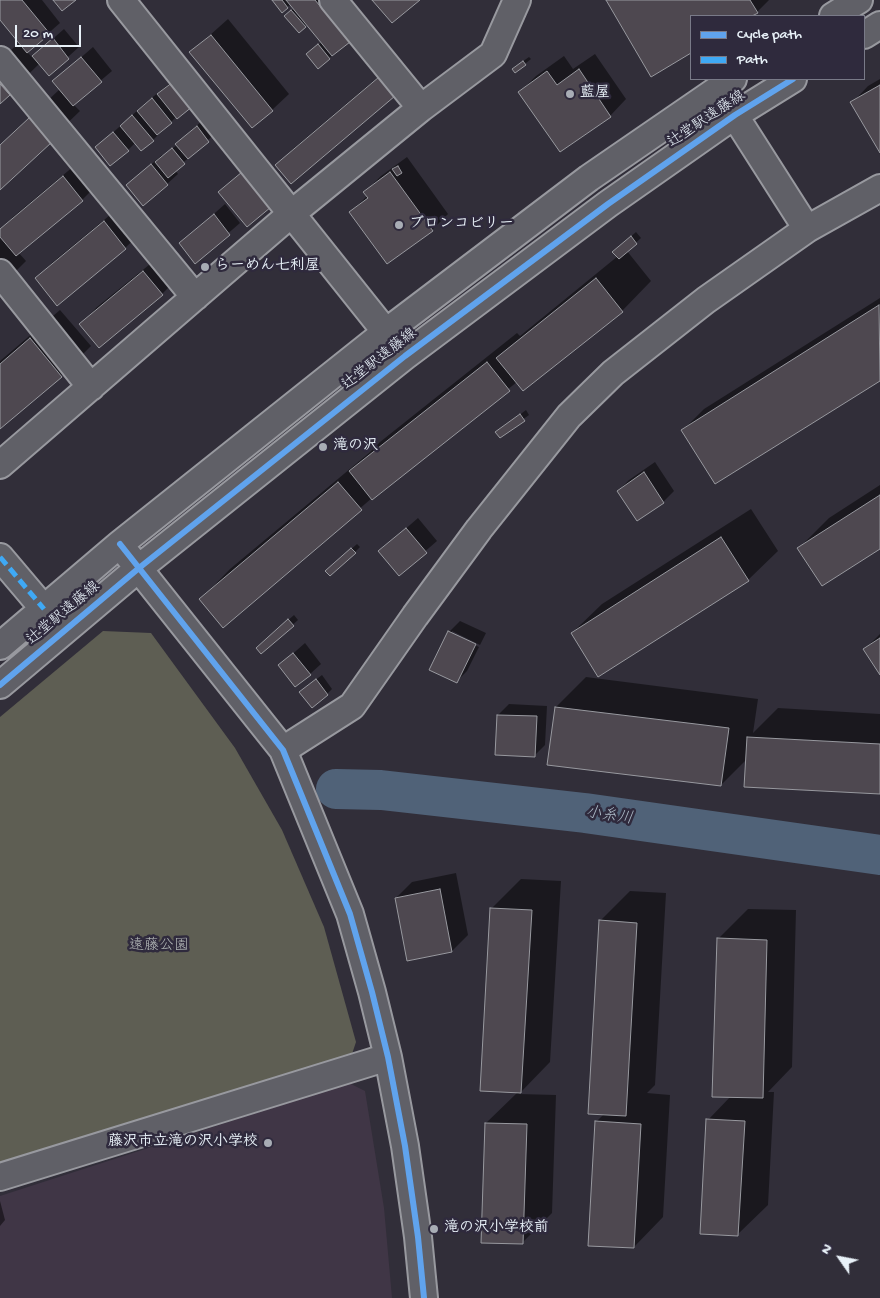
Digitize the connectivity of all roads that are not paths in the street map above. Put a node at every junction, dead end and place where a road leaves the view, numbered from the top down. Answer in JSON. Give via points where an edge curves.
{"nodes":[{"id":1,"x":121,"y":0,"type":"edge"},
{"id":2,"x":333,"y":0,"type":"edge"},
{"id":3,"x":516,"y":0,"type":"edge"},
{"id":4,"x":859,"y":0,"type":"edge"},
{"id":5,"x":835,"y":15,"type":"edge"},
{"id":6,"x":880,"y":24,"type":"edge"},
{"id":7,"x":865,"y":34,"type":"edge"},
{"id":8,"x":0,"y":60,"type":"edge"},
{"id":9,"x":791,"y":80,"type":"edge"},
{"id":10,"x":725,"y":84,"type":"edge"},
{"id":11,"x":421,"y":108,"type":"junction"},
{"id":12,"x":735,"y":115,"type":"junction"},
{"id":13,"x":880,"y":188,"type":"edge"},
{"id":14,"x":292,"y":214,"type":"junction"},
{"id":15,"x":807,"y":229,"type":"junction"},
{"id":16,"x":0,"y":273,"type":"edge"},
{"id":17,"x":195,"y":297,"type":"junction"},
{"id":18,"x":386,"y":332,"type":"junction"},
{"id":19,"x":405,"y":356,"type":"junction"},
{"id":20,"x":91,"y":387,"type":"junction"},
{"id":21,"x":0,"y":465,"type":"edge"},
{"id":22,"x":120,"y":544,"type":"junction"},
{"id":23,"x":0,"y":557,"type":"edge"},
{"id":24,"x":139,"y":568,"type":"junction"},
{"id":25,"x":44,"y":609,"type":"junction"},
{"id":26,"x":0,"y":646,"type":"edge"},
{"id":27,"x":0,"y":685,"type":"edge"},
{"id":28,"x":283,"y":750,"type":"junction"},
{"id":29,"x":388,"y":1057,"type":"junction"},
{"id":30,"x":0,"y":1177,"type":"edge"},
{"id":31,"x":424,"y":1298,"type":"edge"}],
"edges":[{"from":1,"to":14,"type":"street"},
{"from":2,"to":11,"type":"street"},
{"from":3,"to":11,"type":"street","via":[[492,54]]},
{"from":4,"to":5,"type":"street"},
{"from":6,"to":7,"type":"street"},
{"from":8,"to":17,"type":"street"},
{"from":9,"to":12,"type":"street","name":"辻堂駅遠藤線"},
{"from":10,"to":12,"type":"street"},
{"from":10,"to":18,"type":"street","name":"辻堂駅遠藤線","via":[[589,178]]},
{"from":11,"to":14,"type":"street"},
{"from":12,"to":15,"type":"street"},
{"from":12,"to":19,"type":"street","name":"辻堂駅遠藤線","via":[[608,204]]},
{"from":13,"to":15,"type":"street"},
{"from":14,"to":17,"type":"street"},
{"from":14,"to":18,"type":"street"},
{"from":15,"to":28,"type":"street","via":[[706,300],[613,374],[569,416],[479,529],[352,706]]},
{"from":16,"to":20,"type":"street"},
{"from":17,"to":20,"type":"street"},
{"from":18,"to":19,"type":"street"},
{"from":18,"to":22,"type":"street","name":"辻堂駅遠藤線"},
{"from":19,"to":24,"type":"street","name":"辻堂駅遠藤線"},
{"from":20,"to":21,"type":"street"},
{"from":22,"to":24,"type":"street"},
{"from":22,"to":25,"type":"street","name":"辻堂駅遠藤線"},
{"from":23,"to":25,"type":"street"},
{"from":24,"to":27,"type":"street","name":"辻堂駅遠藤線"},
{"from":24,"to":28,"type":"street"},
{"from":25,"to":26,"type":"street","name":"辻堂駅遠藤線"},
{"from":28,"to":29,"type":"street","via":[[350,914]]},
{"from":29,"to":30,"type":"street"},
{"from":29,"to":31,"type":"street","via":[[408,1164]]}]}
